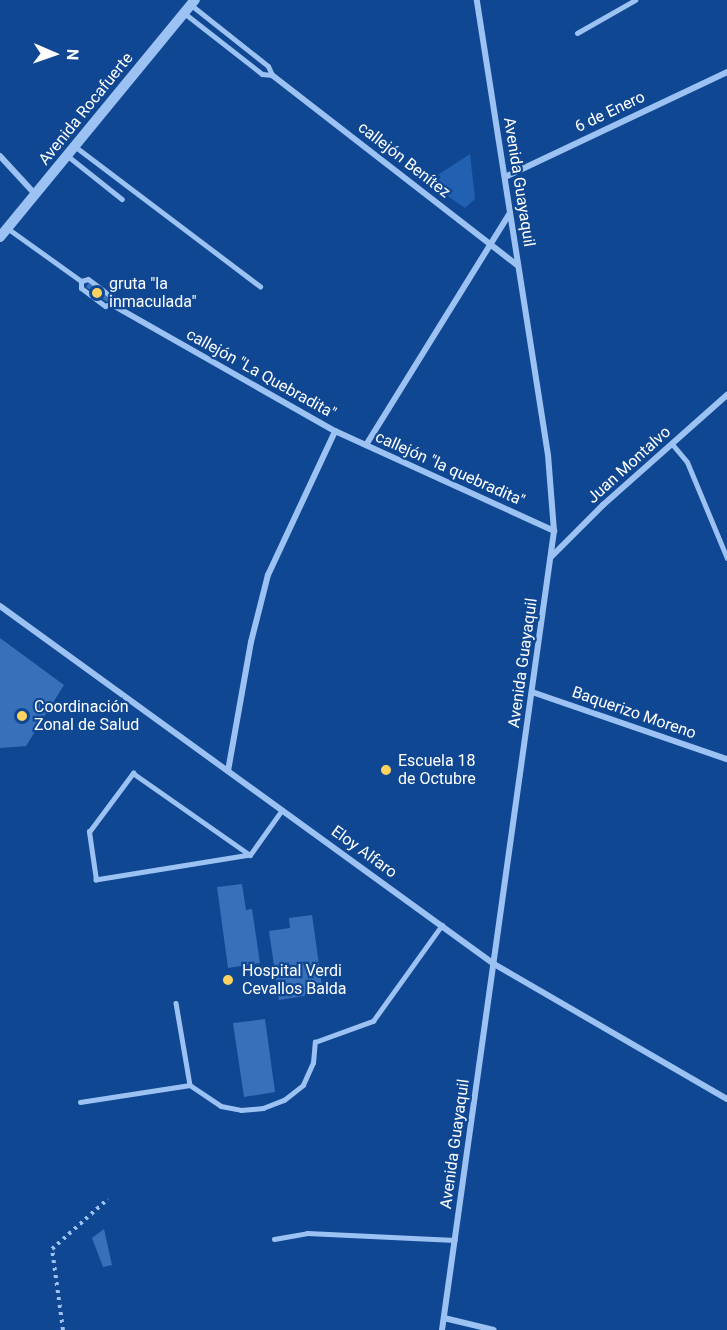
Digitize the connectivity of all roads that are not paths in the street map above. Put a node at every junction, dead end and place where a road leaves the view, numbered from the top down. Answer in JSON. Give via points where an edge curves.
{"nodes":[{"id":1,"x":477,"y":0,"type":"edge"},
{"id":2,"x":635,"y":0,"type":"edge"},
{"id":3,"x":190,"y":6,"type":"edge"},
{"id":4,"x":577,"y":33,"type":"dead end"},
{"id":5,"x":727,"y":72,"type":"edge"},
{"id":6,"x":272,"y":75,"type":"junction"},
{"id":7,"x":72,"y":151,"type":"junction"},
{"id":8,"x":0,"y":156,"type":"edge"},
{"id":9,"x":505,"y":177,"type":"junction"},
{"id":10,"x":35,"y":194,"type":"junction"},
{"id":11,"x":122,"y":199,"type":"dead end"},
{"id":12,"x":510,"y":213,"type":"junction"},
{"id":13,"x":3,"y":232,"type":"edge"},
{"id":14,"x":491,"y":244,"type":"junction"},
{"id":15,"x":519,"y":266,"type":"junction"},
{"id":16,"x":81,"y":281,"type":"junction"},
{"id":17,"x":260,"y":286,"type":"dead end"},
{"id":18,"x":111,"y":304,"type":"junction"},
{"id":19,"x":727,"y":395,"type":"edge"},
{"id":20,"x":335,"y":431,"type":"junction"},
{"id":21,"x":672,"y":444,"type":"junction"},
{"id":22,"x":366,"y":445,"type":"junction"},
{"id":23,"x":554,"y":531,"type":"junction"},
{"id":24,"x":551,"y":557,"type":"junction"},
{"id":25,"x":727,"y":558,"type":"edge"},
{"id":26,"x":0,"y":606,"type":"edge"},
{"id":27,"x":532,"y":692,"type":"junction"},
{"id":28,"x":727,"y":759,"type":"edge"},
{"id":29,"x":228,"y":771,"type":"junction"},
{"id":30,"x":282,"y":810,"type":"junction"},
{"id":31,"x":250,"y":855,"type":"junction"},
{"id":32,"x":442,"y":925,"type":"junction"},
{"id":33,"x":494,"y":964,"type":"junction"},
{"id":34,"x":176,"y":1003,"type":"dead end"},
{"id":35,"x":190,"y":1085,"type":"junction"},
{"id":36,"x":727,"y":1098,"type":"edge"},
{"id":37,"x":80,"y":1102,"type":"dead end"},
{"id":38,"x":274,"y":1239,"type":"dead end"},
{"id":39,"x":455,"y":1240,"type":"junction"},
{"id":40,"x":444,"y":1318,"type":"junction"},
{"id":41,"x":442,"y":1330,"type":"edge"},
{"id":42,"x":494,"y":1330,"type":"edge"}],
"edges":[{"from":1,"to":9,"type":"street","name":"Avenida Guayaquil"},
{"from":2,"to":4,"type":"street"},
{"from":3,"to":6,"type":"street","name":"callejón Benítez","via":[[268,66]]},
{"from":3,"to":6,"type":"street","name":"callejón Benítez","via":[[262,74]]},
{"from":3,"to":7,"type":"street","name":"Avenida Rocafuerte"},
{"from":5,"to":9,"type":"street","name":"6 de Enero"},
{"from":6,"to":14,"type":"street","name":"callejón Benítez"},
{"from":7,"to":10,"type":"street","name":"Avenida Rocafuerte"},
{"from":7,"to":11,"type":"lane"},
{"from":7,"to":17,"type":"lane"},
{"from":8,"to":10,"type":"street"},
{"from":9,"to":12,"type":"street","name":"Avenida Guayaquil"},
{"from":10,"to":13,"type":"street","name":"Avenida Rocafuerte"},
{"from":12,"to":14,"type":"street"},
{"from":12,"to":15,"type":"street","name":"Avenida Guayaquil"},
{"from":13,"to":16,"type":"street","name":"callejón \"La Quebradita\""},
{"from":14,"to":15,"type":"street","name":"callejón Benítez"},
{"from":14,"to":22,"type":"street"},
{"from":15,"to":23,"type":"street","name":"Avenida Guayaquil","via":[[550,472]]},
{"from":16,"to":18,"type":"street","name":"callejón \"La Quebradita\"","via":[[81,288],[105,306]]},
{"from":16,"to":18,"type":"street","name":"callejón \"La Quebradita\"","via":[[88,279],[112,297]]},
{"from":18,"to":20,"type":"street","name":"callejón \"La Quebradita\""},
{"from":19,"to":21,"type":"street","name":"Juan Montalvo"},
{"from":20,"to":22,"type":"street","name":"callejón \"la quebradita\""},
{"from":20,"to":29,"type":"street","via":[[268,575],[251,642]]},
{"from":21,"to":24,"type":"street","name":"Juan Montalvo"},
{"from":21,"to":25,"type":"street","via":[[687,462]]},
{"from":22,"to":23,"type":"street","name":"callejón \"la quebradita\""},
{"from":23,"to":24,"type":"street","name":"Avenida Guayaquil"},
{"from":24,"to":27,"type":"street","name":"Avenida Guayaquil"},
{"from":26,"to":29,"type":"street","name":"Eloy Alfaro"},
{"from":27,"to":28,"type":"street","name":"Baquerizo Moreno"},
{"from":27,"to":33,"type":"street","name":"Avenida Guayaquil"},
{"from":29,"to":30,"type":"street","name":"Eloy Alfaro"},
{"from":30,"to":31,"type":"lane"},
{"from":30,"to":32,"type":"street","name":"Eloy Alfaro"},
{"from":31,"to":31,"type":"lane","via":[[96,880],[89,832],[133,773]]},
{"from":32,"to":33,"type":"street","name":"Eloy Alfaro"},
{"from":32,"to":35,"type":"lane","via":[[373,1021],[315,1042],[313,1063],[303,1085],[284,1100],[242,1110],[221,1106]]},
{"from":33,"to":36,"type":"street","name":"Eloy Alfaro"},
{"from":33,"to":39,"type":"street","name":"Avenida Guayaquil"},
{"from":34,"to":35,"type":"lane"},
{"from":35,"to":37,"type":"lane"},
{"from":38,"to":39,"type":"street","via":[[307,1233]]},
{"from":39,"to":40,"type":"street","name":"Avenida Guayaquil"},
{"from":40,"to":41,"type":"street","name":"Avenida Guayaquil"},
{"from":40,"to":42,"type":"street"}]}
